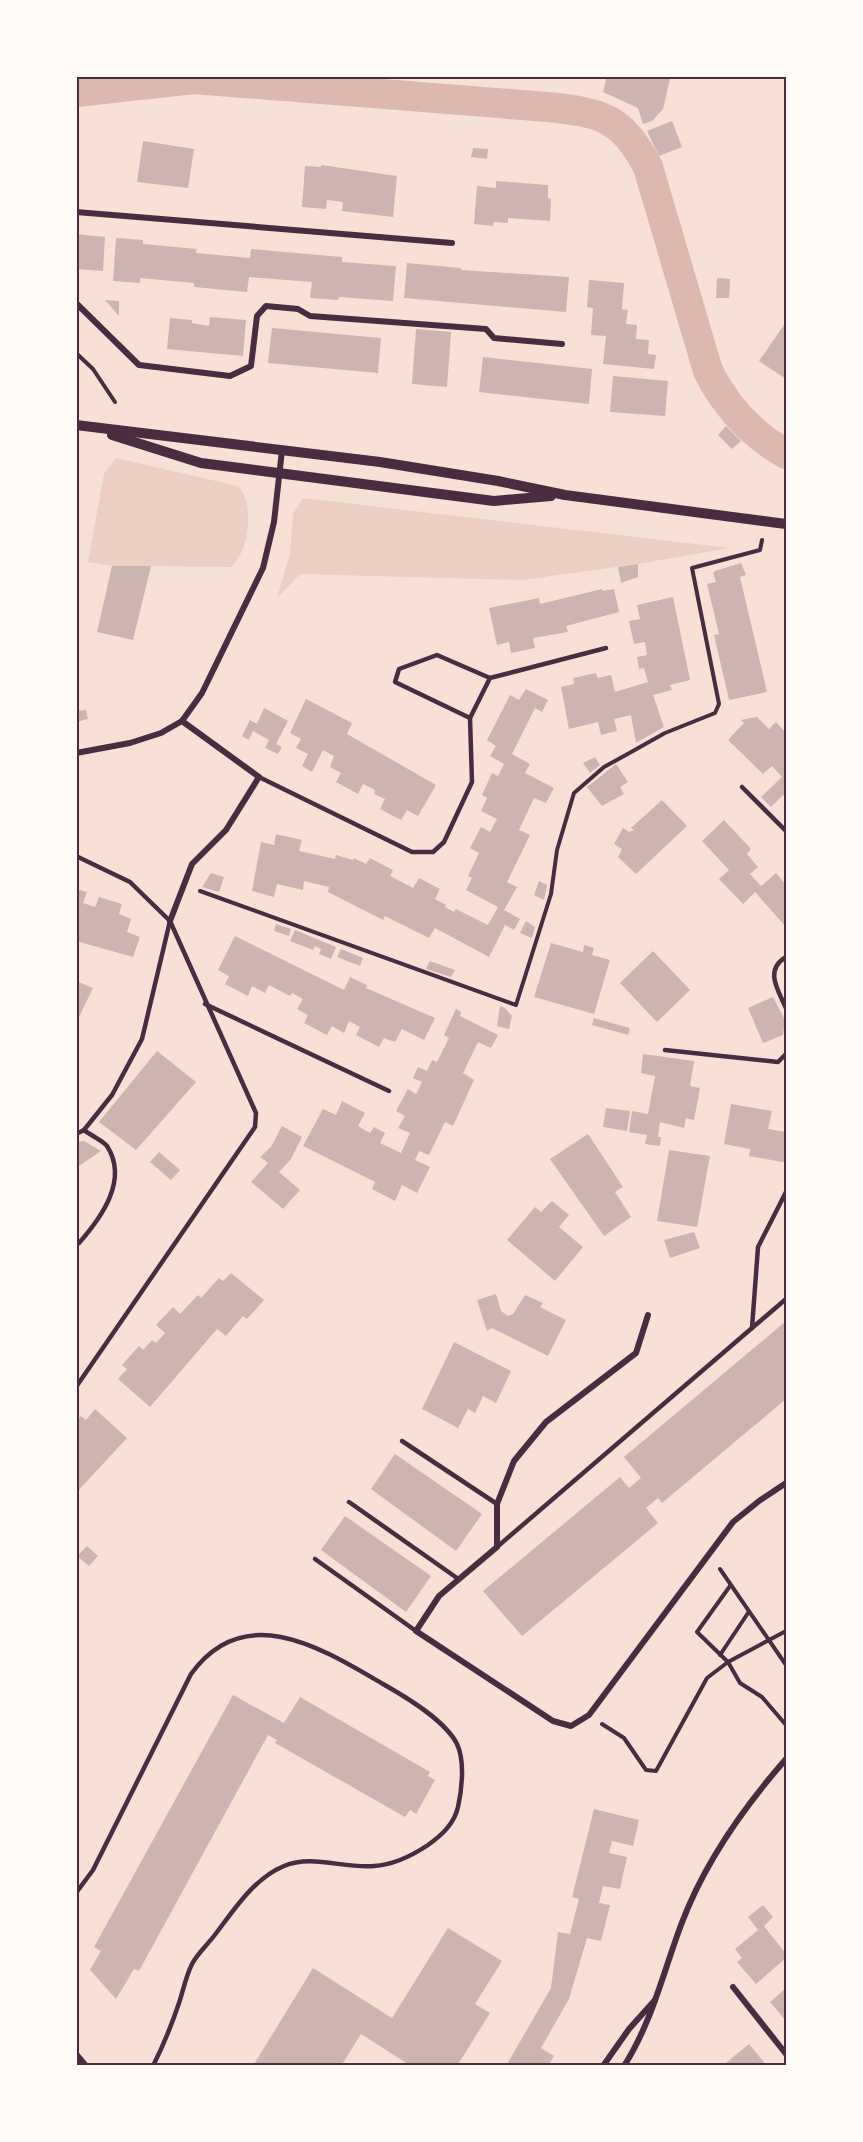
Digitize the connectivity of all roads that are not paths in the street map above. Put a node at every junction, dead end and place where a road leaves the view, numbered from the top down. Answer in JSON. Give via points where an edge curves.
{"nodes":[{"id":1,"x":76,"y":212,"type":"edge"},
{"id":2,"x":452,"y":243,"type":"dead end"},
{"id":3,"x":76,"y":303,"type":"edge"},
{"id":4,"x":562,"y":344,"type":"dead end"},
{"id":5,"x":76,"y":425,"type":"edge"},
{"id":6,"x":89,"y":427,"type":"junction"},
{"id":7,"x":282,"y":449,"type":"junction"},
{"id":8,"x":279,"y":473,"type":"junction"},
{"id":9,"x":564,"y":495,"type":"junction"},
{"id":10,"x":786,"y":524,"type":"edge"},
{"id":11,"x":606,"y":648,"type":"dead end"},
{"id":12,"x":490,"y":678,"type":"junction"},
{"id":13,"x":470,"y":718,"type":"junction"},
{"id":14,"x":182,"y":721,"type":"junction"},
{"id":15,"x":76,"y":753,"type":"edge"},
{"id":16,"x":260,"y":777,"type":"junction"},
{"id":17,"x":742,"y":787,"type":"dead end"},
{"id":18,"x":786,"y":831,"type":"edge"},
{"id":19,"x":76,"y":856,"type":"edge"},
{"id":20,"x":170,"y":921,"type":"junction"},
{"id":21,"x":786,"y":957,"type":"edge"},
{"id":22,"x":205,"y":1004,"type":"junction"},
{"id":23,"x":786,"y":1008,"type":"edge"},
{"id":24,"x":665,"y":1050,"type":"dead end"},
{"id":25,"x":786,"y":1054,"type":"edge"},
{"id":26,"x":389,"y":1090,"type":"dead end"},
{"id":27,"x":84,"y":1130,"type":"junction"},
{"id":28,"x":76,"y":1134,"type":"edge"},
{"id":29,"x":786,"y":1192,"type":"edge"},
{"id":30,"x":79,"y":1243,"type":"dead end"},
{"id":31,"x":786,"y":1299,"type":"edge"},
{"id":32,"x":648,"y":1315,"type":"dead end"},
{"id":33,"x":752,"y":1328,"type":"junction"},
{"id":34,"x":76,"y":1387,"type":"edge"},
{"id":35,"x":402,"y":1441,"type":"dead end"},
{"id":36,"x":786,"y":1483,"type":"edge"},
{"id":37,"x":349,"y":1502,"type":"dead end"},
{"id":38,"x":497,"y":1504,"type":"junction"},
{"id":39,"x":497,"y":1547,"type":"junction"},
{"id":40,"x":315,"y":1559,"type":"dead end"},
{"id":41,"x":457,"y":1578,"type":"junction"},
{"id":42,"x":416,"y":1631,"type":"junction"},
{"id":43,"x":786,"y":1760,"type":"edge"},
{"id":44,"x":76,"y":1893,"type":"edge"},
{"id":45,"x":733,"y":1987,"type":"dead end"},
{"id":46,"x":657,"y":1997,"type":"junction"},
{"id":47,"x":76,"y":2054,"type":"edge"},
{"id":48,"x":786,"y":2054,"type":"edge"},
{"id":49,"x":86,"y":2066,"type":"edge"},
{"id":50,"x":153,"y":2066,"type":"edge"},
{"id":51,"x":603,"y":2066,"type":"edge"},
{"id":52,"x":624,"y":2066,"type":"edge"}],
"edges":[{"from":1,"to":2,"type":"street"},
{"from":3,"to":4,"type":"street","via":[[139,365],[230,376],[251,366],[256,316],[266,306],[298,309],[310,316],[486,329],[494,338]]},
{"from":5,"to":6,"type":"street"},
{"from":6,"to":7,"type":"street"},
{"from":6,"to":8,"type":"street","via":[[201,463]]},
{"from":7,"to":8,"type":"street"},
{"from":7,"to":9,"type":"street","via":[[486,479]]},
{"from":8,"to":9,"type":"street","via":[[494,501]]},
{"from":8,"to":14,"type":"street","via":[[274,522],[263,568],[202,693]]},
{"from":9,"to":10,"type":"street"},
{"from":11,"to":12,"type":"lane"},
{"from":12,"to":13,"type":"lane"},
{"from":12,"to":13,"type":"lane","via":[[437,655],[399,669],[394,682]]},
{"from":13,"to":16,"type":"lane","via":[[472,782],[444,843],[433,852],[412,852]]},
{"from":14,"to":15,"type":"street","via":[[130,743]]},
{"from":14,"to":16,"type":"street"},
{"from":16,"to":20,"type":"street","via":[[226,830],[192,864]]},
{"from":17,"to":18,"type":"lane"},
{"from":19,"to":20,"type":"lane","via":[[130,882]]},
{"from":20,"to":22,"type":"lane"},
{"from":20,"to":27,"type":"lane","via":[[142,1038],[112,1095]]},
{"from":21,"to":23,"type":"lane","via":[[773,973]]},
{"from":22,"to":26,"type":"lane"},
{"from":22,"to":34,"type":"lane","via":[[256,1113],[255,1127]]},
{"from":24,"to":25,"type":"lane","via":[[778,1062]]},
{"from":27,"to":28,"type":"lane"},
{"from":27,"to":30,"type":"lane","via":[[106,1145],[113,1162],[114,1190],[94,1227]]},
{"from":29,"to":33,"type":"lane","via":[[758,1247]]},
{"from":31,"to":33,"type":"lane"},
{"from":32,"to":38,"type":"street","via":[[636,1353],[546,1422],[514,1461]]},
{"from":33,"to":39,"type":"lane"},
{"from":35,"to":38,"type":"lane"},
{"from":36,"to":42,"type":"street","via":[[733,1522],[589,1715],[571,1726],[553,1721]]},
{"from":37,"to":41,"type":"lane"},
{"from":38,"to":39,"type":"street"},
{"from":39,"to":41,"type":"street"},
{"from":40,"to":42,"type":"lane"},
{"from":41,"to":42,"type":"street","via":[[439,1596]]},
{"from":43,"to":46,"type":"street","via":[[712,1857],[681,1924]]},
{"from":44,"to":50,"type":"lane","via":[[93,1870],[191,1674],[202,1658],[226,1642],[258,1635],[286,1637],[318,1647],[411,1700],[439,1723],[456,1744],[462,1772],[458,1807],[443,1834],[412,1856],[375,1866],[303,1862],[263,1878],[245,1895],[192,1964]]},
{"from":45,"to":48,"type":"street"},
{"from":46,"to":51,"type":"street"},
{"from":46,"to":52,"type":"street","via":[[642,2037]]},
{"from":47,"to":49,"type":"street"}]}
